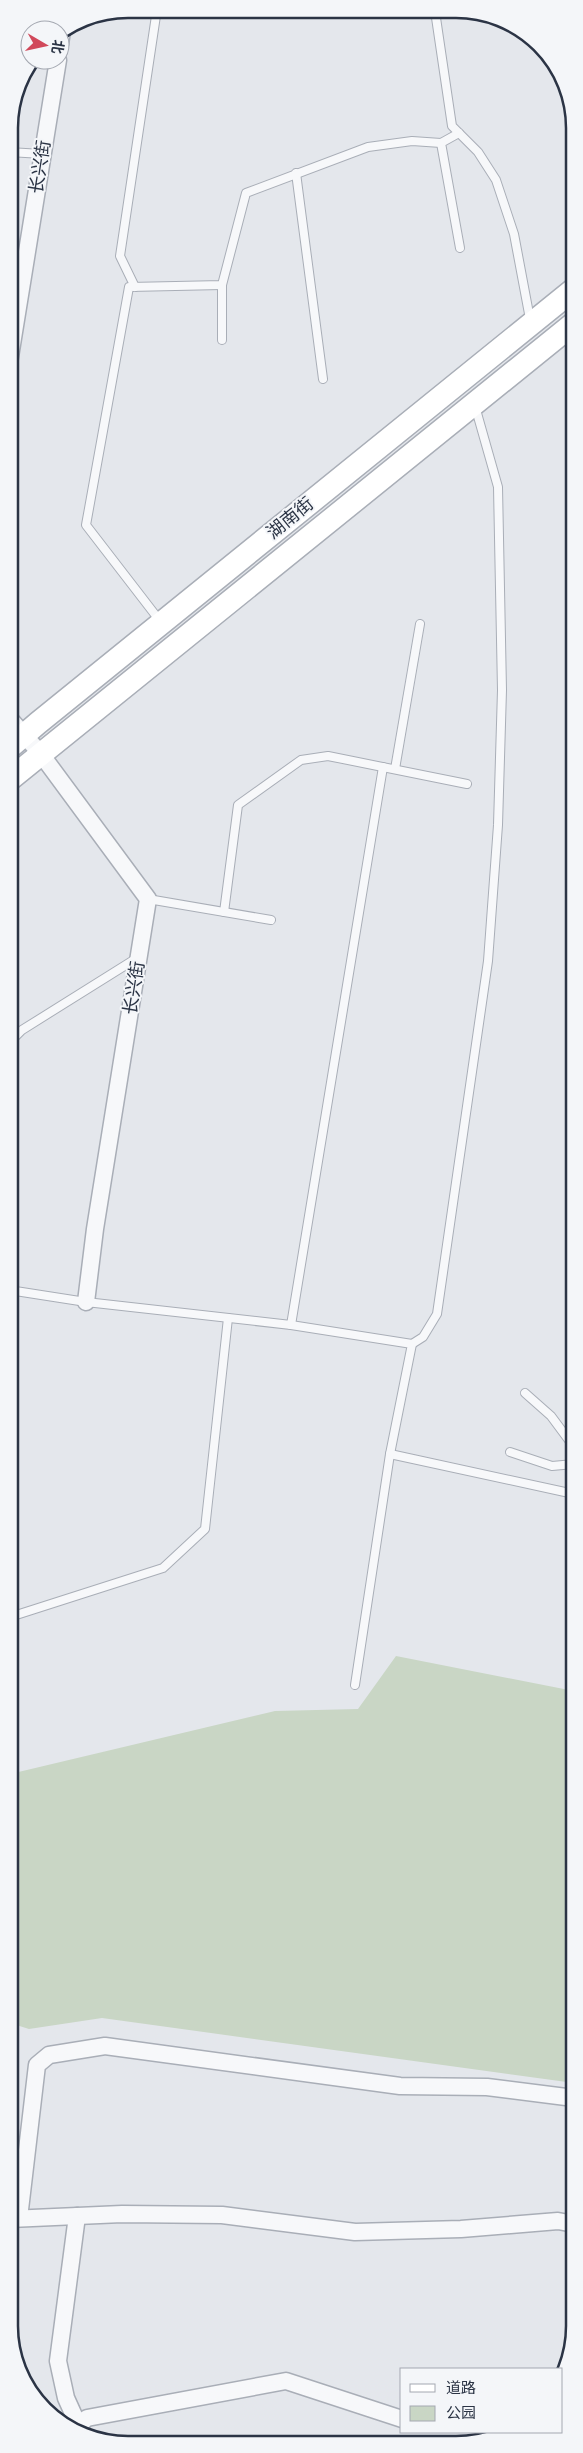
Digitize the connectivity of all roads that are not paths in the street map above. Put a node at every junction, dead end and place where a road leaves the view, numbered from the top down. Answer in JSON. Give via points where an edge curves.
{"nodes":[{"id":1,"x":156,"y":18,"type":"edge"},
{"id":2,"x":436,"y":18,"type":"edge"},
{"id":3,"x":56,"y":70,"type":"edge"},
{"id":4,"x":460,"y":133,"type":"junction"},
{"id":5,"x":441,"y":143,"type":"junction"},
{"id":6,"x":18,"y":153,"type":"edge"},
{"id":7,"x":42,"y":154,"type":"junction"},
{"id":8,"x":296,"y":173,"type":"junction"},
{"id":9,"x":460,"y":248,"type":"dead end"},
{"id":10,"x":222,"y":285,"type":"junction"},
{"id":11,"x":136,"y":287,"type":"junction"},
{"id":12,"x":566,"y":296,"type":"edge"},
{"id":13,"x":18,"y":306,"type":"edge"},
{"id":14,"x":531,"y":324,"type":"junction"},
{"id":15,"x":566,"y":330,"type":"edge"},
{"id":16,"x":222,"y":340,"type":"dead end"},
{"id":17,"x":324,"y":379,"type":"dead end"},
{"id":18,"x":474,"y":404,"type":"junction"},
{"id":19,"x":161,"y":623,"type":"junction"},
{"id":20,"x":420,"y":624,"type":"dead end"},
{"id":21,"x":18,"y":741,"type":"edge"},
{"id":22,"x":18,"y":742,"type":"edge"},
{"id":23,"x":41,"y":754,"type":"junction"},
{"id":24,"x":383,"y":767,"type":"junction"},
{"id":25,"x":395,"y":770,"type":"junction"},
{"id":26,"x":18,"y":773,"type":"edge"},
{"id":27,"x":467,"y":784,"type":"dead end"},
{"id":28,"x":148,"y":899,"type":"junction"},
{"id":29,"x":224,"y":912,"type":"junction"},
{"id":30,"x":271,"y":920,"type":"dead end"},
{"id":31,"x":139,"y":957,"type":"junction"},
{"id":32,"x":18,"y":1034,"type":"edge"},
{"id":33,"x":18,"y":1291,"type":"edge"},
{"id":34,"x":86,"y":1302,"type":"junction"},
{"id":35,"x":228,"y":1318,"type":"junction"},
{"id":36,"x":291,"y":1326,"type":"junction"},
{"id":37,"x":412,"y":1344,"type":"junction"},
{"id":38,"x":525,"y":1393,"type":"dead end"},
{"id":39,"x":565,"y":1435,"type":"edge"},
{"id":40,"x":510,"y":1452,"type":"dead end"},
{"id":41,"x":390,"y":1454,"type":"junction"},
{"id":42,"x":565,"y":1465,"type":"edge"},
{"id":43,"x":565,"y":1492,"type":"edge"},
{"id":44,"x":18,"y":1614,"type":"edge"},
{"id":45,"x":355,"y":1685,"type":"dead end"},
{"id":46,"x":565,"y":2097,"type":"edge"},
{"id":47,"x":18,"y":2191,"type":"edge"},
{"id":48,"x":77,"y":2216,"type":"junction"},
{"id":49,"x":18,"y":2218,"type":"edge"},
{"id":50,"x":565,"y":2222,"type":"edge"},
{"id":51,"x":400,"y":2418,"type":"edge"},
{"id":52,"x":78,"y":2424,"type":"edge"},
{"id":53,"x":81,"y":2425,"type":"edge"}],
"edges":[{"from":1,"to":11,"type":"lane","via":[[120,256]]},
{"from":2,"to":4,"type":"lane","via":[[452,126]]},
{"from":3,"to":7,"type":"street","name":"长兴街"},
{"from":4,"to":5,"type":"lane"},
{"from":4,"to":14,"type":"lane","via":[[478,152],[496,180],[514,234]]},
{"from":5,"to":8,"type":"lane","via":[[412,141],[368,148]]},
{"from":5,"to":9,"type":"lane"},
{"from":6,"to":7,"type":"lane"},
{"from":7,"to":13,"type":"street","name":"长兴街"},
{"from":8,"to":10,"type":"lane","via":[[246,193]]},
{"from":8,"to":17,"type":"lane"},
{"from":10,"to":11,"type":"lane"},
{"from":10,"to":16,"type":"lane"},
{"from":11,"to":19,"type":"lane","via":[[129,287],[86,525]]},
{"from":12,"to":14,"type":"main road","name":"湖南街"},
{"from":14,"to":19,"type":"main road","name":"湖南街"},
{"from":15,"to":18,"type":"main road","name":"湖南街"},
{"from":18,"to":23,"type":"main road","name":"湖南街"},
{"from":18,"to":37,"type":"lane","via":[[498,487],[502,690],[498,825],[488,961],[437,1314],[423,1337]]},
{"from":19,"to":21,"type":"main road","name":"湖南街"},
{"from":20,"to":25,"type":"lane"},
{"from":22,"to":23,"type":"street"},
{"from":23,"to":26,"type":"main road","name":"湖南街"},
{"from":23,"to":28,"type":"street"},
{"from":24,"to":25,"type":"lane"},
{"from":24,"to":29,"type":"lane","via":[[328,756],[301,760],[238,805]]},
{"from":24,"to":36,"type":"lane"},
{"from":25,"to":27,"type":"lane"},
{"from":28,"to":29,"type":"lane"},
{"from":28,"to":31,"type":"street","name":"长兴街"},
{"from":29,"to":30,"type":"lane"},
{"from":31,"to":32,"type":"lane"},
{"from":31,"to":34,"type":"street","name":"长兴街"},
{"from":33,"to":34,"type":"lane"},
{"from":34,"to":35,"type":"lane"},
{"from":35,"to":36,"type":"lane"},
{"from":35,"to":44,"type":"lane","via":[[205,1529],[163,1568]]},
{"from":36,"to":37,"type":"lane"},
{"from":37,"to":41,"type":"lane"},
{"from":38,"to":39,"type":"lane","via":[[551,1416]]},
{"from":40,"to":42,"type":"lane","via":[[552,1466]]},
{"from":41,"to":43,"type":"lane"},
{"from":41,"to":45,"type":"lane"},
{"from":46,"to":47,"type":"street","via":[[487,2087],[400,2086],[105,2046],[49,2055],[37,2065]]},
{"from":48,"to":49,"type":"street"},
{"from":48,"to":50,"type":"street","via":[[222,2215],[355,2232],[461,2230]]},
{"from":48,"to":52,"type":"street","via":[[58,2361],[66,2398]]},
{"from":51,"to":53,"type":"street","via":[[286,2381],[87,2418]]}]}
